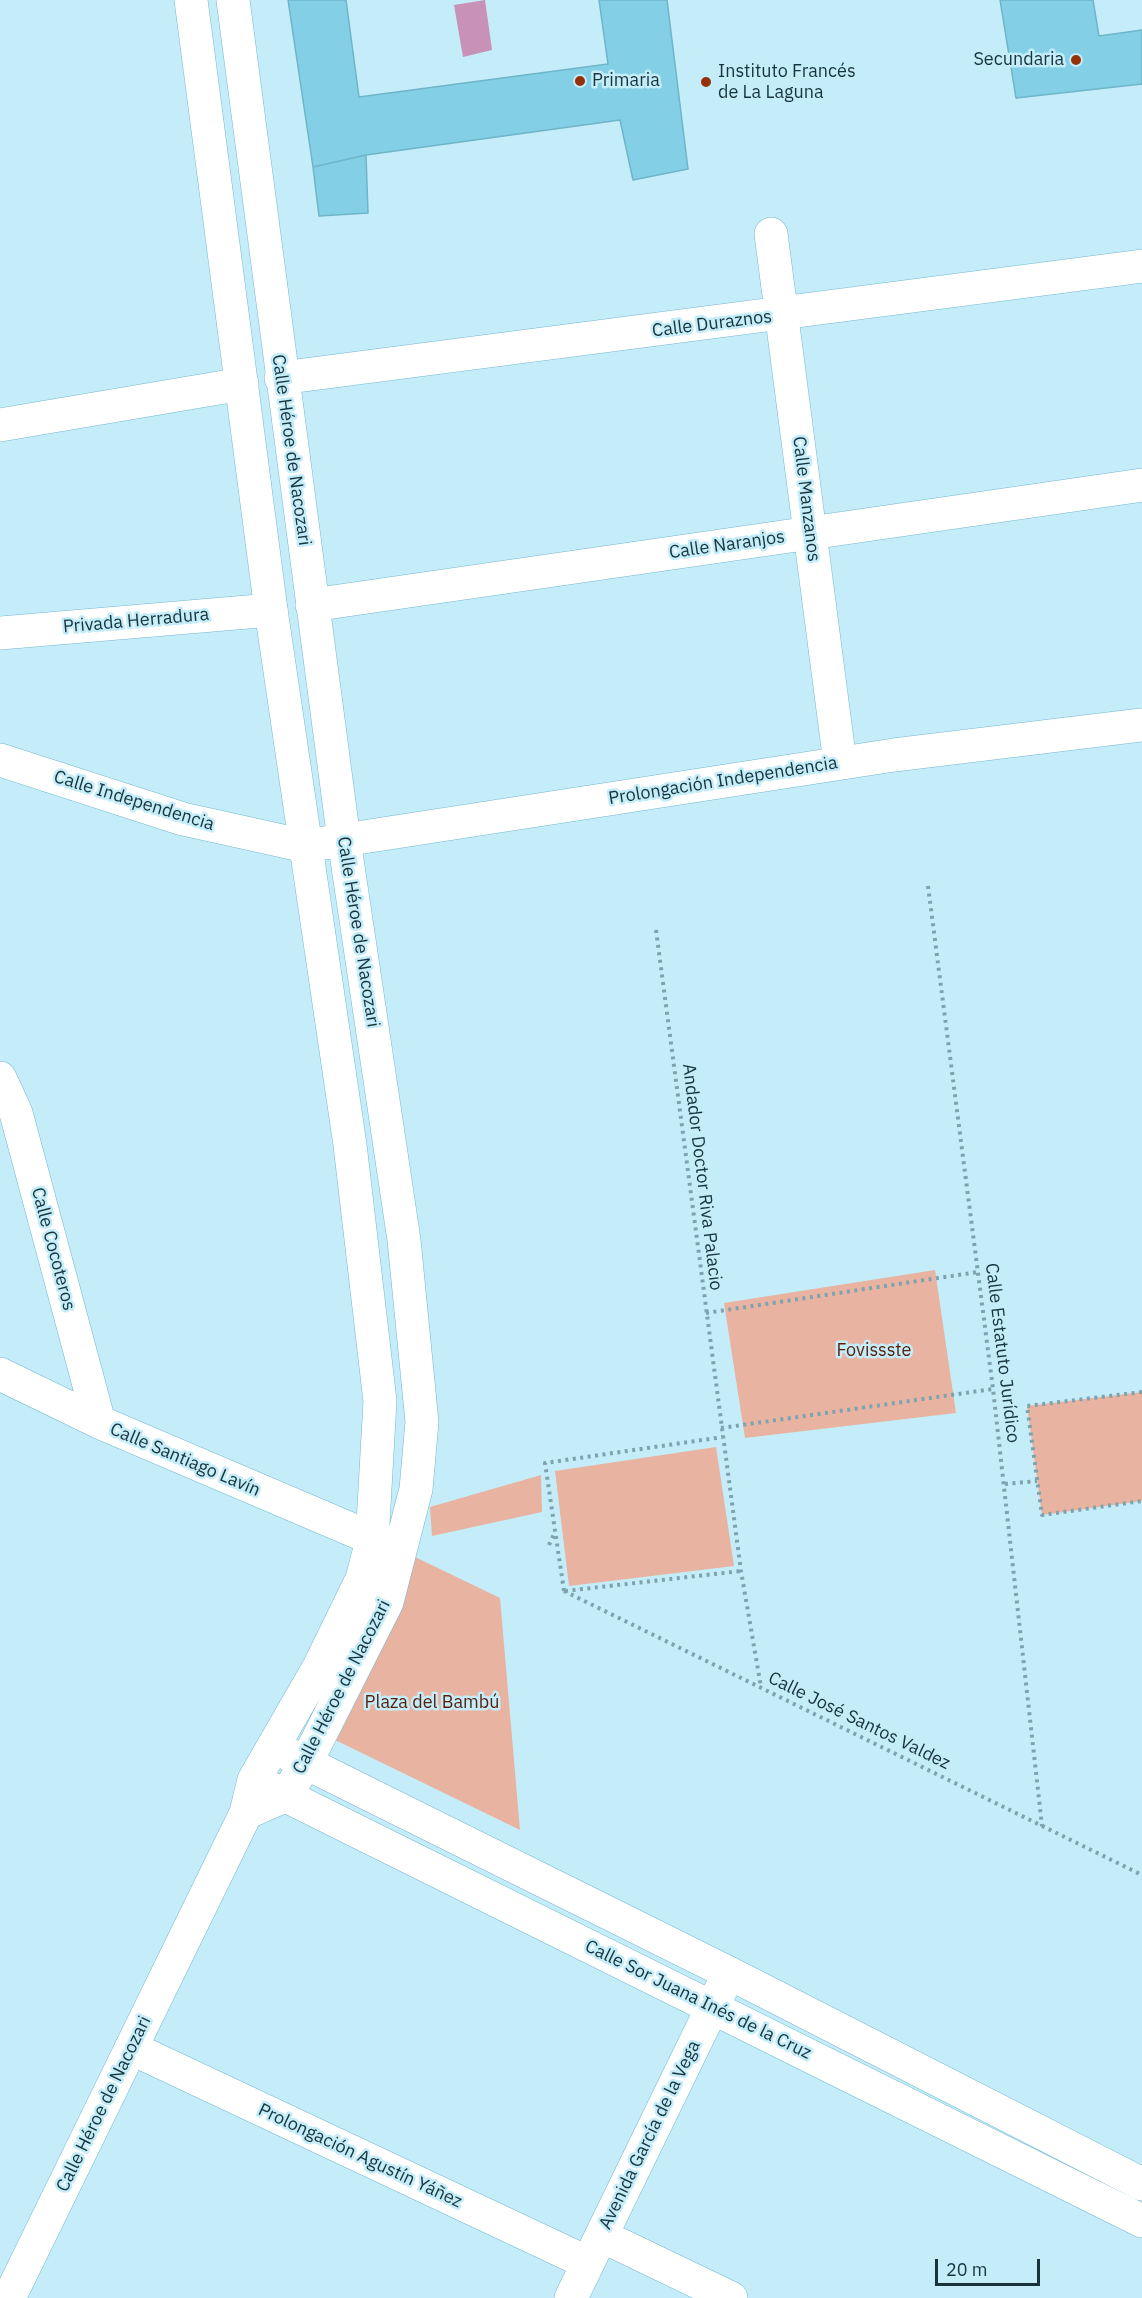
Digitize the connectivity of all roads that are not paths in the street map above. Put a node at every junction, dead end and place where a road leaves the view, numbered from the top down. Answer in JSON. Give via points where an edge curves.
{"nodes":[{"id":1,"x":191,"y":0,"type":"edge"},
{"id":2,"x":233,"y":0,"type":"edge"},
{"id":3,"x":771,"y":234,"type":"dead end"},
{"id":4,"x":1142,"y":266,"type":"edge"},
{"id":5,"x":781,"y":315,"type":"junction"},
{"id":6,"x":281,"y":378,"type":"junction"},
{"id":7,"x":242,"y":384,"type":"junction"},
{"id":8,"x":0,"y":425,"type":"edge"},
{"id":9,"x":1142,"y":485,"type":"edge"},
{"id":10,"x":810,"y":533,"type":"junction"},
{"id":11,"x":312,"y":605,"type":"junction"},
{"id":12,"x":272,"y":609,"type":"junction"},
{"id":13,"x":0,"y":633,"type":"edge"},
{"id":14,"x":1142,"y":725,"type":"edge"},
{"id":15,"x":0,"y":760,"type":"edge"},
{"id":16,"x":840,"y":763,"type":"junction"},
{"id":17,"x":344,"y":840,"type":"junction"},
{"id":18,"x":305,"y":846,"type":"junction"},
{"id":19,"x":0,"y":1078,"type":"edge"},
{"id":20,"x":0,"y":1374,"type":"edge"},
{"id":21,"x":99,"y":1422,"type":"junction"},
{"id":22,"x":387,"y":1546,"type":"junction"},
{"id":23,"x":273,"y":1745,"type":"junction"},
{"id":24,"x":305,"y":1763,"type":"junction"},
{"id":25,"x":254,"y":1780,"type":"junction"},
{"id":26,"x":287,"y":1795,"type":"junction"},
{"id":27,"x":246,"y":1813,"type":"junction"},
{"id":28,"x":729,"y":1972,"type":"junction"},
{"id":29,"x":712,"y":2008,"type":"junction"},
{"id":30,"x":131,"y":2049,"type":"junction"},
{"id":31,"x":885,"y":2054,"type":"junction"},
{"id":32,"x":872,"y":2087,"type":"junction"},
{"id":33,"x":1142,"y":2184,"type":"edge"},
{"id":34,"x":1142,"y":2221,"type":"edge"},
{"id":35,"x":595,"y":2249,"type":"junction"},
{"id":36,"x":11,"y":2297,"type":"edge"},
{"id":37,"x":571,"y":2298,"type":"edge"},
{"id":38,"x":731,"y":2298,"type":"edge"}],
"edges":[{"from":1,"to":7,"type":"street","name":"Calle Héroe de Nacozari"},
{"from":2,"to":6,"type":"street","name":"Calle Héroe de Nacozari"},
{"from":3,"to":5,"type":"street","name":"Calle Manzanos"},
{"from":4,"to":5,"type":"street","name":"Calle Duraznos"},
{"from":5,"to":6,"type":"street","name":"Calle Duraznos"},
{"from":5,"to":10,"type":"street","name":"Calle Manzanos"},
{"from":6,"to":11,"type":"street","name":"Calle Héroe de Nacozari"},
{"from":7,"to":8,"type":"street"},
{"from":7,"to":12,"type":"street","name":"Calle Héroe de Nacozari"},
{"from":9,"to":10,"type":"street","name":"Calle Naranjos"},
{"from":10,"to":11,"type":"street","name":"Calle Naranjos"},
{"from":10,"to":16,"type":"street","name":"Calle Manzanos"},
{"from":11,"to":17,"type":"street","name":"Calle Héroe de Nacozari"},
{"from":12,"to":13,"type":"street","name":"Privada Herradura"},
{"from":12,"to":18,"type":"street","name":"Calle Héroe de Nacozari"},
{"from":14,"to":16,"type":"street","name":"Prolongación Independencia"},
{"from":15,"to":18,"type":"street","name":"Calle Independencia","via":[[183,819]]},
{"from":16,"to":17,"type":"street","name":"Prolongación Independencia"},
{"from":17,"to":18,"type":"street","name":"Prolongación Independencia"},
{"from":17,"to":22,"type":"street","name":"Calle Héroe de Nacozari","via":[[404,1240],[422,1422],[416,1489]]},
{"from":18,"to":22,"type":"street","name":"Calle Héroe de Nacozari","via":[[350,1144],[380,1401]]},
{"from":19,"to":21,"type":"street","name":"Calle Cocoteros","via":[[16,1113]]},
{"from":20,"to":21,"type":"street","name":"Calle Santiago Lavín"},
{"from":21,"to":22,"type":"street","name":"Calle Santiago Lavín"},
{"from":22,"to":23,"type":"street","name":"Calle Héroe de Nacozari","via":[[362,1579],[319,1666]]},
{"from":22,"to":24,"type":"street","name":"Calle Héroe de Nacozari","via":[[387,1602]]},
{"from":23,"to":24,"type":"street","name":"Calle Sor Juana Inés de la Cruz"},
{"from":23,"to":25,"type":"street","name":"Calle Héroe de Nacozari"},
{"from":24,"to":26,"type":"street","name":"Calle Héroe de Nacozari"},
{"from":24,"to":28,"type":"street","name":"Calle Sor Juana Inés de la Cruz"},
{"from":25,"to":26,"type":"street","name":"Calle Sor Juana Inés de la Cruz"},
{"from":25,"to":27,"type":"street","name":"Calle Héroe de Nacozari"},
{"from":26,"to":27,"type":"street","name":"Calle Héroe de Nacozari"},
{"from":26,"to":29,"type":"street","name":"Calle Sor Juana Inés de la Cruz"},
{"from":27,"to":30,"type":"street","name":"Calle Héroe de Nacozari"},
{"from":28,"to":29,"type":"street","name":"Avenida García de la Vega"},
{"from":28,"to":31,"type":"street","name":"Calle Sor Juana Inés de la Cruz"},
{"from":29,"to":32,"type":"street","name":"Calle Sor Juana Inés de la Cruz"},
{"from":29,"to":35,"type":"street","name":"Avenida García de la Vega"},
{"from":30,"to":35,"type":"street","name":"Prolongación Agustín Yáñez"},
{"from":30,"to":36,"type":"street","name":"Calle Héroe de Nacozari"},
{"from":31,"to":32,"type":"street"},
{"from":31,"to":33,"type":"street","name":"Calle Sor Juana Inés de la Cruz"},
{"from":32,"to":34,"type":"street","name":"Calle Sor Juana Inés de la Cruz"},
{"from":35,"to":37,"type":"street","name":"Avenida García de la Vega"},
{"from":35,"to":38,"type":"street","name":"Prolongación Agustín Yáñez"}]}
